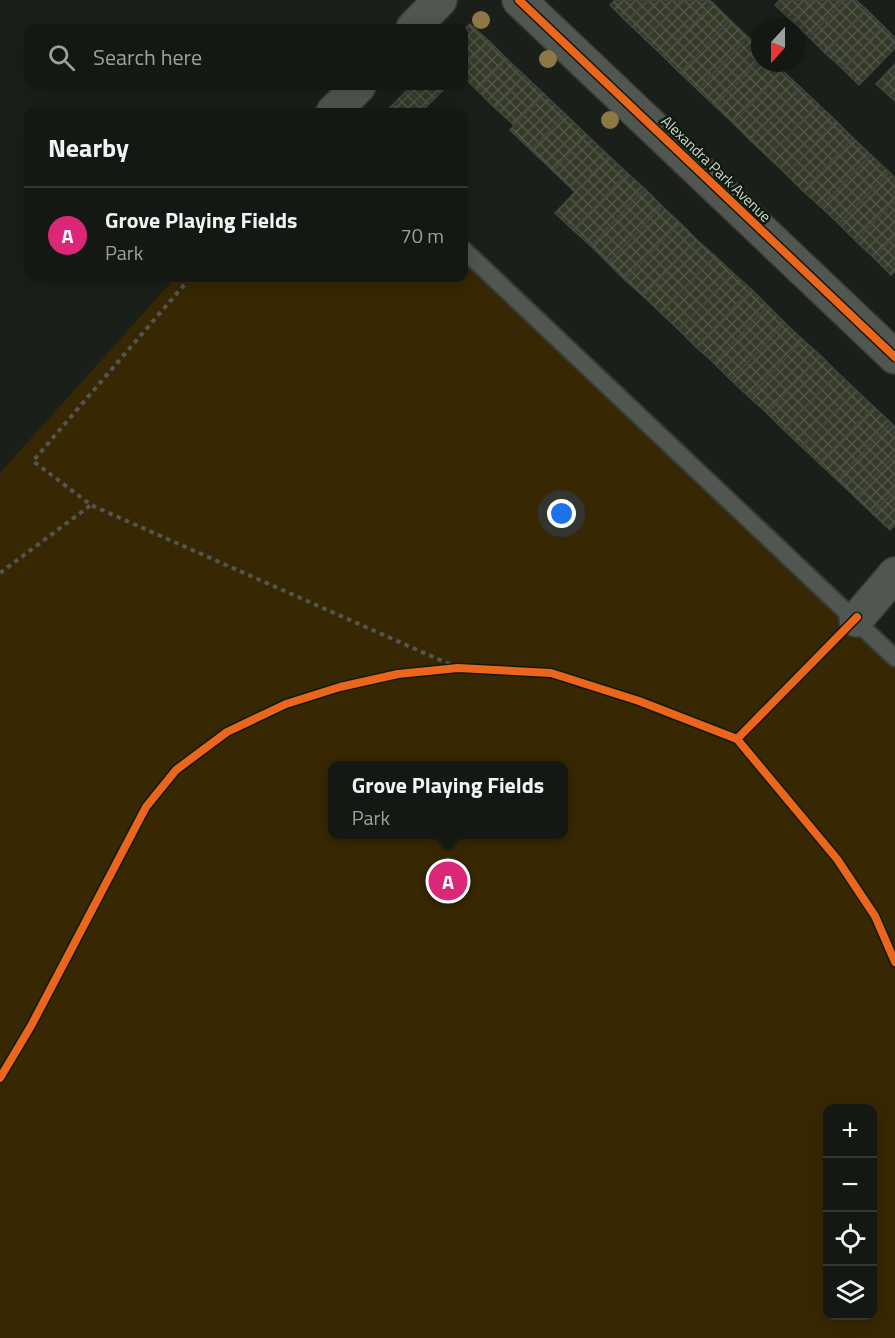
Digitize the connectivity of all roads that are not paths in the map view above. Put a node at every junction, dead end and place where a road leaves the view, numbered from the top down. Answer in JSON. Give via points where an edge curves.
{"nodes":[{"id":1,"x":440,"y":0,"type":"edge"},
{"id":2,"x":519,"y":0,"type":"edge"},
{"id":3,"x":417,"y":24,"type":"edge"},
{"id":4,"x":355,"y":90,"type":"edge"},
{"id":5,"x":337,"y":108,"type":"edge"},
{"id":6,"x":468,"y":254,"type":"edge"},
{"id":7,"x":895,"y":357,"type":"edge"},
{"id":8,"x":895,"y":574,"type":"edge"},
{"id":9,"x":856,"y":619,"type":"junction"},
{"id":10,"x":895,"y":658,"type":"edge"}],
"edges":[{"from":1,"to":3,"type":"street"},
{"from":2,"to":7,"type":"street","name":"Alexandra Park Avenue"},
{"from":4,"to":5,"type":"street"},
{"from":6,"to":9,"type":"lane"},
{"from":8,"to":9,"type":"street"},
{"from":9,"to":10,"type":"lane"}]}
